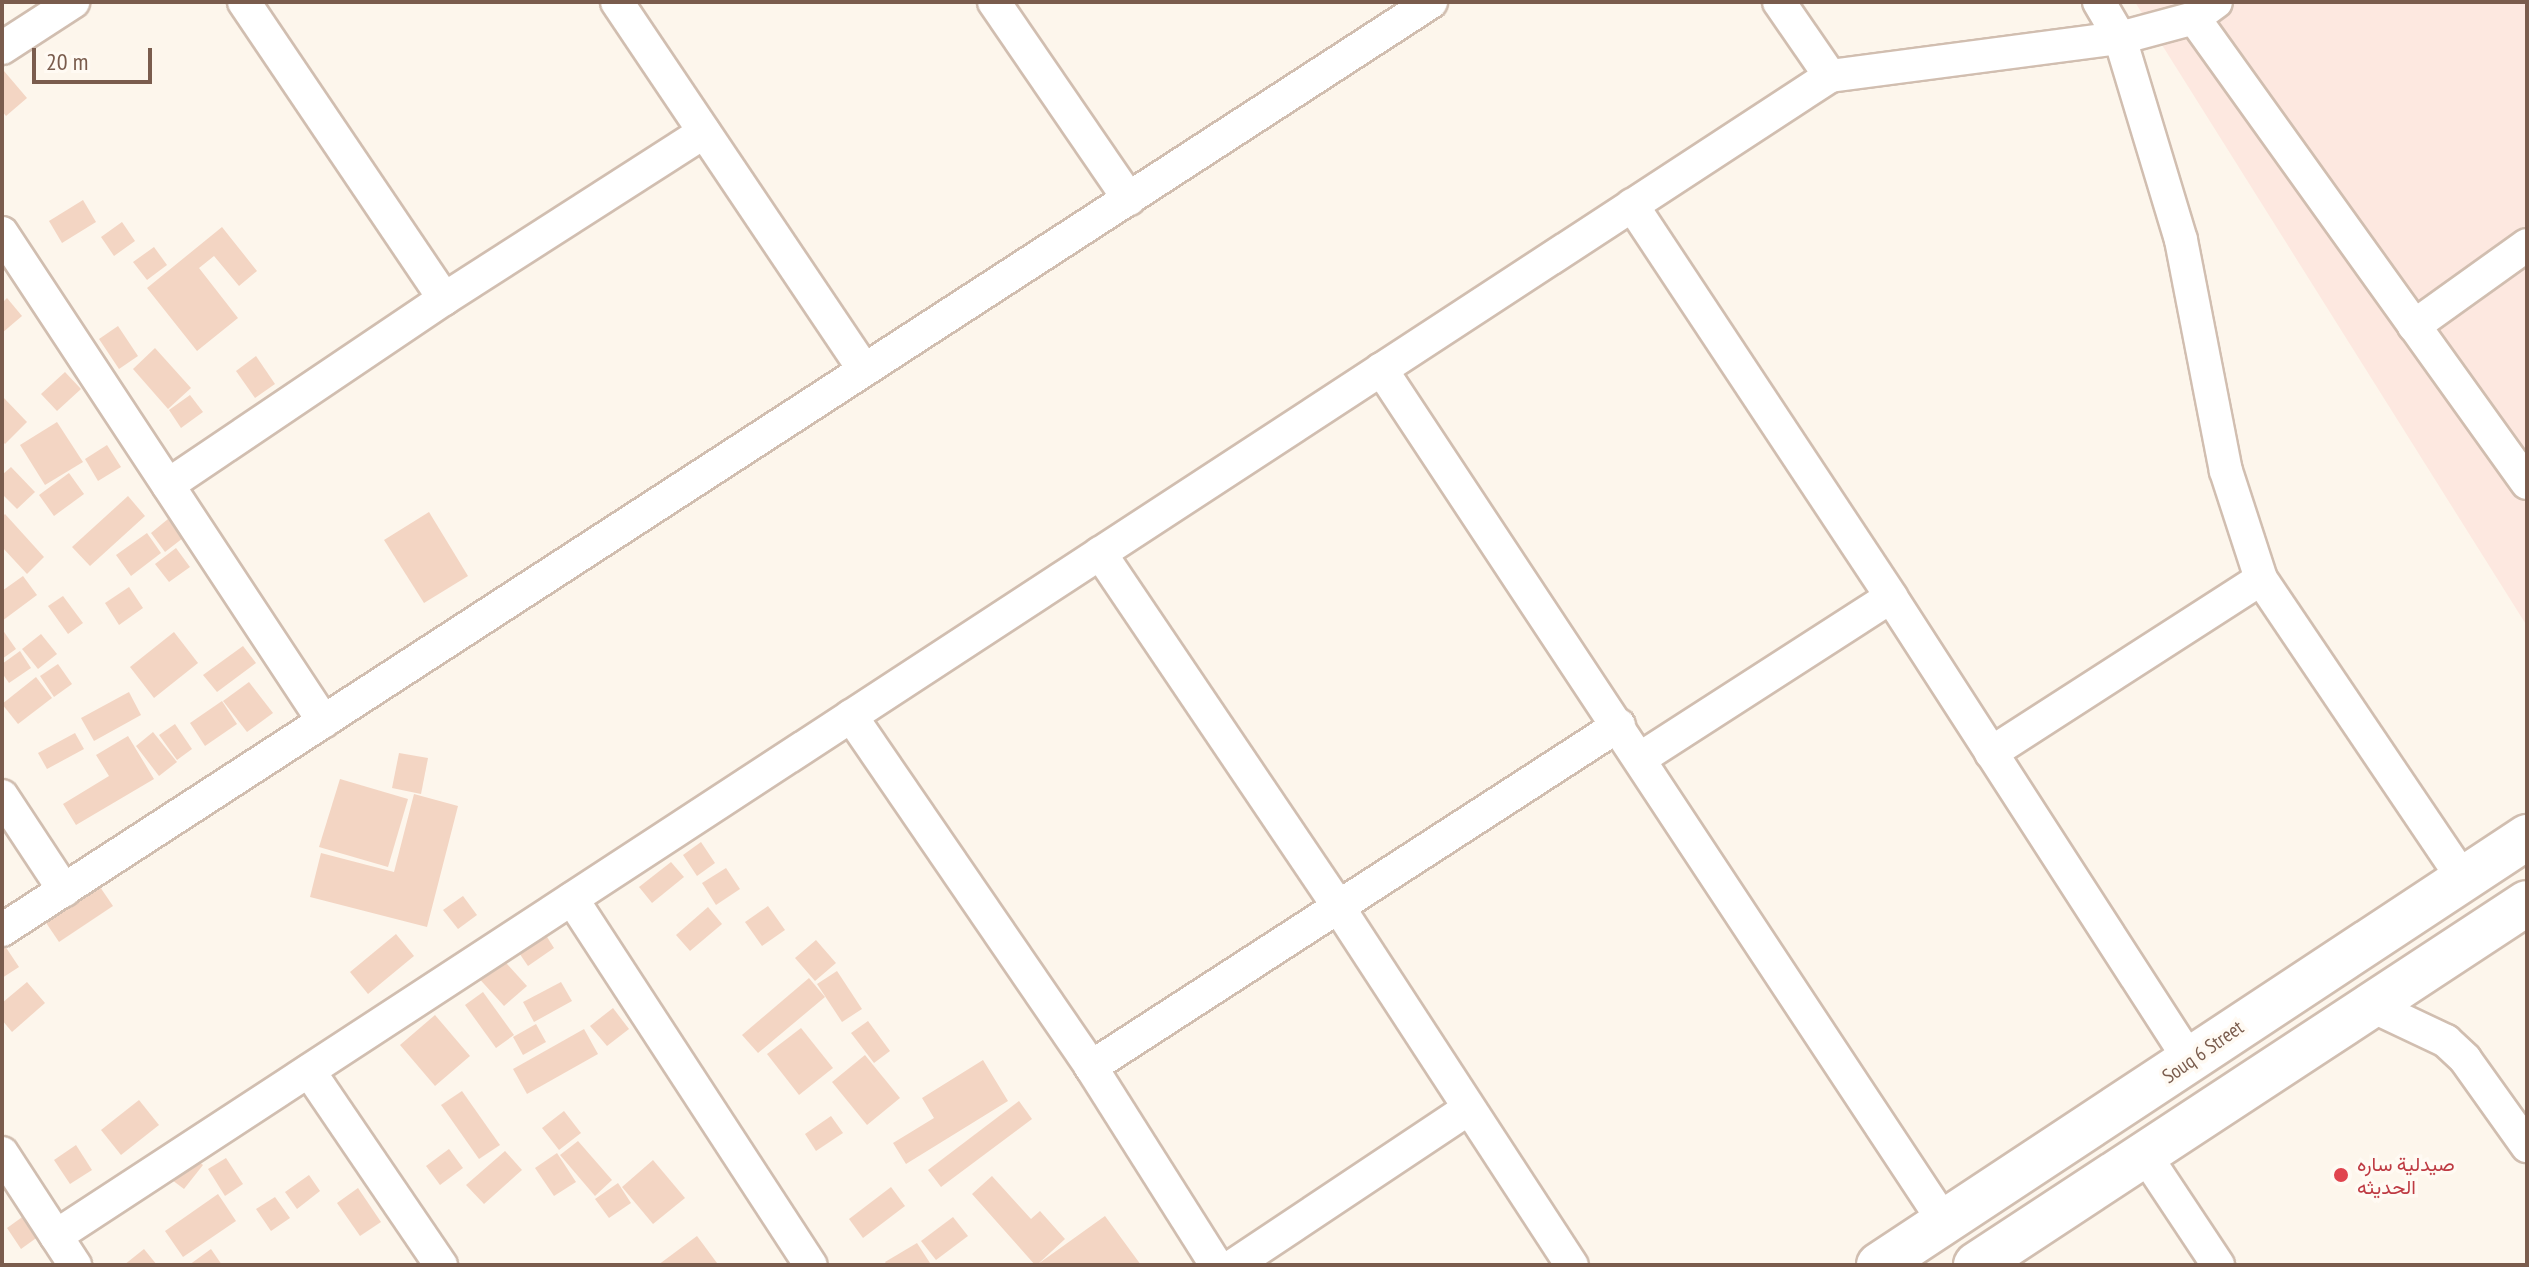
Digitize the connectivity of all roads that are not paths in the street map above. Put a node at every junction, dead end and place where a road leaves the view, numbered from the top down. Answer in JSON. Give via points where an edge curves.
{"nodes":[{"id":1,"x":73,"y":2,"type":"edge"},
{"id":2,"x":244,"y":2,"type":"edge"},
{"id":3,"x":617,"y":2,"type":"edge"},
{"id":4,"x":994,"y":2,"type":"edge"},
{"id":5,"x":1431,"y":2,"type":"edge"},
{"id":6,"x":1779,"y":2,"type":"edge"},
{"id":7,"x":2099,"y":2,"type":"edge"},
{"id":8,"x":2205,"y":10,"type":"edge"},
{"id":9,"x":2120,"y":38,"type":"junction"},
{"id":10,"x":2,"y":48,"type":"edge"},
{"id":11,"x":1830,"y":76,"type":"junction"},
{"id":12,"x":704,"y":132,"type":"junction"},
{"id":13,"x":1129,"y":199,"type":"junction"},
{"id":14,"x":1632,"y":205,"type":"junction"},
{"id":15,"x":2,"y":233,"type":"edge"},
{"id":16,"x":2527,"y":245,"type":"edge"},
{"id":17,"x":444,"y":299,"type":"junction"},
{"id":18,"x":2414,"y":326,"type":"junction"},
{"id":19,"x":1381,"y":369,"type":"junction"},
{"id":20,"x":864,"y":370,"type":"junction"},
{"id":21,"x":2527,"y":483,"type":"edge"},
{"id":22,"x":168,"y":485,"type":"junction"},
{"id":23,"x":1100,"y":553,"type":"junction"},
{"id":24,"x":2261,"y":579,"type":"junction"},
{"id":25,"x":1891,"y":597,"type":"junction"},
{"id":26,"x":851,"y":716,"type":"junction"},
{"id":27,"x":324,"y":722,"type":"junction"},
{"id":28,"x":1619,"y":725,"type":"junction"},
{"id":29,"x":1991,"y":753,"type":"junction"},
{"id":30,"x":1641,"y":758,"type":"junction"},
{"id":31,"x":2,"y":796,"type":"edge"},
{"id":32,"x":2527,"y":837,"type":"edge"},
{"id":33,"x":2464,"y":880,"type":"junction"},
{"id":34,"x":64,"y":890,"type":"junction"},
{"id":35,"x":572,"y":899,"type":"junction"},
{"id":36,"x":2527,"y":903,"type":"edge"},
{"id":37,"x":1337,"y":905,"type":"junction"},
{"id":38,"x":2,"y":930,"type":"edge"},
{"id":39,"x":2372,"y":1006,"type":"junction"},
{"id":40,"x":2191,"y":1062,"type":"junction"},
{"id":41,"x":1091,"y":1067,"type":"junction"},
{"id":42,"x":309,"y":1071,"type":"junction"},
{"id":43,"x":1468,"y":1109,"type":"junction"},
{"id":44,"x":2527,"y":1146,"type":"edge"},
{"id":45,"x":2,"y":1153,"type":"edge"},
{"id":46,"x":2145,"y":1155,"type":"junction"},
{"id":47,"x":1945,"y":1223,"type":"junction"},
{"id":48,"x":56,"y":1236,"type":"junction"},
{"id":49,"x":75,"y":1265,"type":"edge"},
{"id":50,"x":441,"y":1265,"type":"edge"},
{"id":51,"x":811,"y":1265,"type":"edge"},
{"id":52,"x":1216,"y":1265,"type":"edge"},
{"id":53,"x":1234,"y":1265,"type":"edge"},
{"id":54,"x":1572,"y":1265,"type":"edge"},
{"id":55,"x":1879,"y":1265,"type":"edge"},
{"id":56,"x":1976,"y":1265,"type":"edge"},
{"id":57,"x":2218,"y":1265,"type":"edge"}],
"edges":[{"from":1,"to":10,"type":"street"},
{"from":2,"to":17,"type":"street"},
{"from":3,"to":12,"type":"street"},
{"from":4,"to":13,"type":"street"},
{"from":5,"to":13,"type":"street"},
{"from":6,"to":11,"type":"street"},
{"from":7,"to":9,"type":"street"},
{"from":8,"to":9,"type":"street"},
{"from":8,"to":18,"type":"street"},
{"from":9,"to":11,"type":"street"},
{"from":9,"to":24,"type":"street","via":[[2181,240],[2226,471]]},
{"from":11,"to":14,"type":"street"},
{"from":12,"to":17,"type":"street"},
{"from":12,"to":20,"type":"street"},
{"from":13,"to":20,"type":"street"},
{"from":14,"to":19,"type":"street"},
{"from":14,"to":25,"type":"street"},
{"from":15,"to":22,"type":"street"},
{"from":16,"to":18,"type":"street"},
{"from":17,"to":22,"type":"street"},
{"from":18,"to":21,"type":"street"},
{"from":19,"to":23,"type":"street"},
{"from":19,"to":28,"type":"street"},
{"from":20,"to":27,"type":"street"},
{"from":22,"to":27,"type":"street"},
{"from":23,"to":26,"type":"street"},
{"from":23,"to":37,"type":"street"},
{"from":24,"to":29,"type":"street"},
{"from":24,"to":33,"type":"street"},
{"from":25,"to":29,"type":"street"},
{"from":25,"to":30,"type":"street"},
{"from":26,"to":35,"type":"street"},
{"from":26,"to":41,"type":"street"},
{"from":27,"to":34,"type":"street"},
{"from":28,"to":30,"type":"street"},
{"from":28,"to":37,"type":"street"},
{"from":29,"to":40,"type":"street"},
{"from":30,"to":47,"type":"street"},
{"from":31,"to":34,"type":"street"},
{"from":32,"to":33,"type":"street","name":"Souq 6 Street"},
{"from":33,"to":40,"type":"street","name":"Souq 6 Street"},
{"from":34,"to":38,"type":"street"},
{"from":35,"to":42,"type":"street"},
{"from":35,"to":51,"type":"street"},
{"from":36,"to":39,"type":"street"},
{"from":37,"to":41,"type":"street"},
{"from":37,"to":43,"type":"street"},
{"from":39,"to":44,"type":"street","via":[[2446,1041],[2465,1059]]},
{"from":39,"to":46,"type":"street"},
{"from":40,"to":47,"type":"street","name":"Souq 6 Street"},
{"from":41,"to":52,"type":"street"},
{"from":42,"to":48,"type":"street"},
{"from":42,"to":50,"type":"street"},
{"from":43,"to":53,"type":"street"},
{"from":43,"to":54,"type":"street"},
{"from":45,"to":48,"type":"street"},
{"from":46,"to":56,"type":"street"},
{"from":46,"to":57,"type":"street"},
{"from":47,"to":55,"type":"street","name":"Souq 6 Street"},
{"from":48,"to":49,"type":"street"}]}
